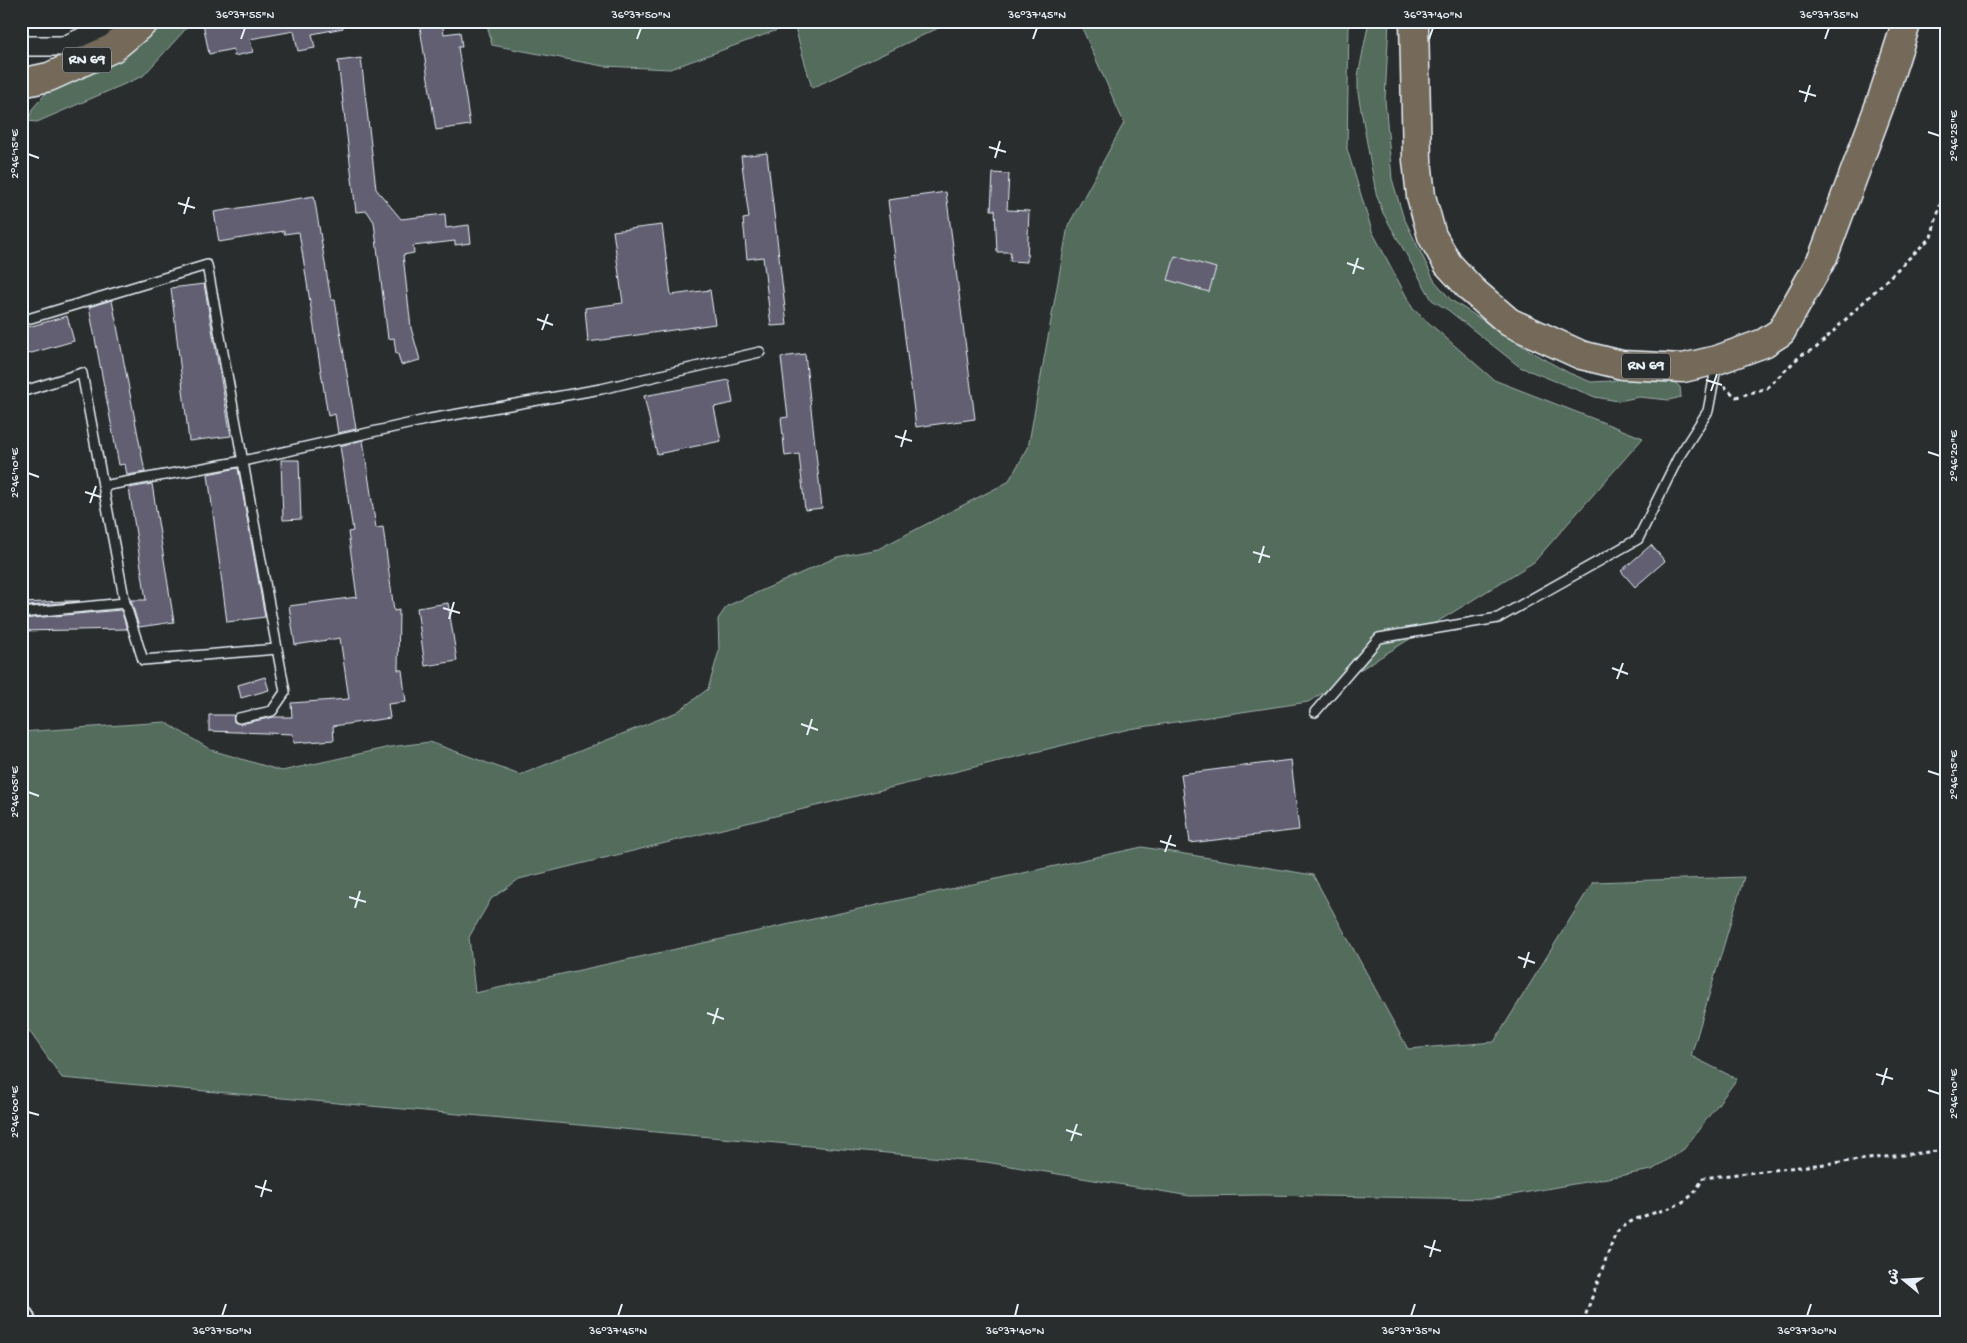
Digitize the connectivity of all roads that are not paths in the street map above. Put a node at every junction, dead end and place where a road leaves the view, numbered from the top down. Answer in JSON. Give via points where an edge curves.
{"nodes":[{"id":1,"x":145,"y":21,"type":"edge"},
{"id":2,"x":1414,"y":21,"type":"edge"},
{"id":3,"x":1907,"y":21,"type":"edge"},
{"id":4,"x":114,"y":30,"type":"edge"},
{"id":5,"x":21,"y":46,"type":"edge"},
{"id":6,"x":21,"y":83,"type":"edge"},
{"id":7,"x":21,"y":321,"type":"edge"},
{"id":8,"x":760,"y":352,"type":"dead end"},
{"id":9,"x":1717,"y":360,"type":"junction"},
{"id":10,"x":21,"y":392,"type":"edge"},
{"id":11,"x":243,"y":461,"type":"junction"},
{"id":12,"x":103,"y":486,"type":"junction"},
{"id":13,"x":125,"y":603,"type":"junction"},
{"id":14,"x":21,"y":613,"type":"edge"},
{"id":15,"x":277,"y":649,"type":"junction"},
{"id":16,"x":1316,"y":712,"type":"dead end"},
{"id":17,"x":239,"y":718,"type":"dead end"}],
"edges":[{"from":1,"to":4,"type":"main road","number":"RN 69"},
{"from":2,"to":9,"type":"main road","number":"RN 69","via":[[1420,196],[1432,236],[1448,264],[1472,290],[1510,322],[1581,355],[1622,364],[1683,368]]},
{"from":3,"to":9,"type":"main road","number":"RN 69","via":[[1882,99],[1819,266],[1781,332],[1764,343]]},
{"from":4,"to":5,"type":"street","via":[[64,46]]},
{"from":4,"to":6,"type":"main road","number":"RN 69","via":[[49,77]]},
{"from":7,"to":11,"type":"lane","via":[[207,265]]},
{"from":8,"to":11,"type":"lane","via":[[601,389],[430,419]]},
{"from":9,"to":16,"type":"lane","via":[[1708,412],[1678,458],[1638,539],[1498,618],[1379,638]]},
{"from":10,"to":12,"type":"lane","via":[[82,373]]},
{"from":11,"to":12,"type":"lane"},
{"from":11,"to":15,"type":"lane"},
{"from":12,"to":13,"type":"lane"},
{"from":13,"to":14,"type":"lane"},
{"from":13,"to":15,"type":"lane","via":[[143,660]]},
{"from":15,"to":17,"type":"lane","via":[[285,692],[272,711]]}]}
